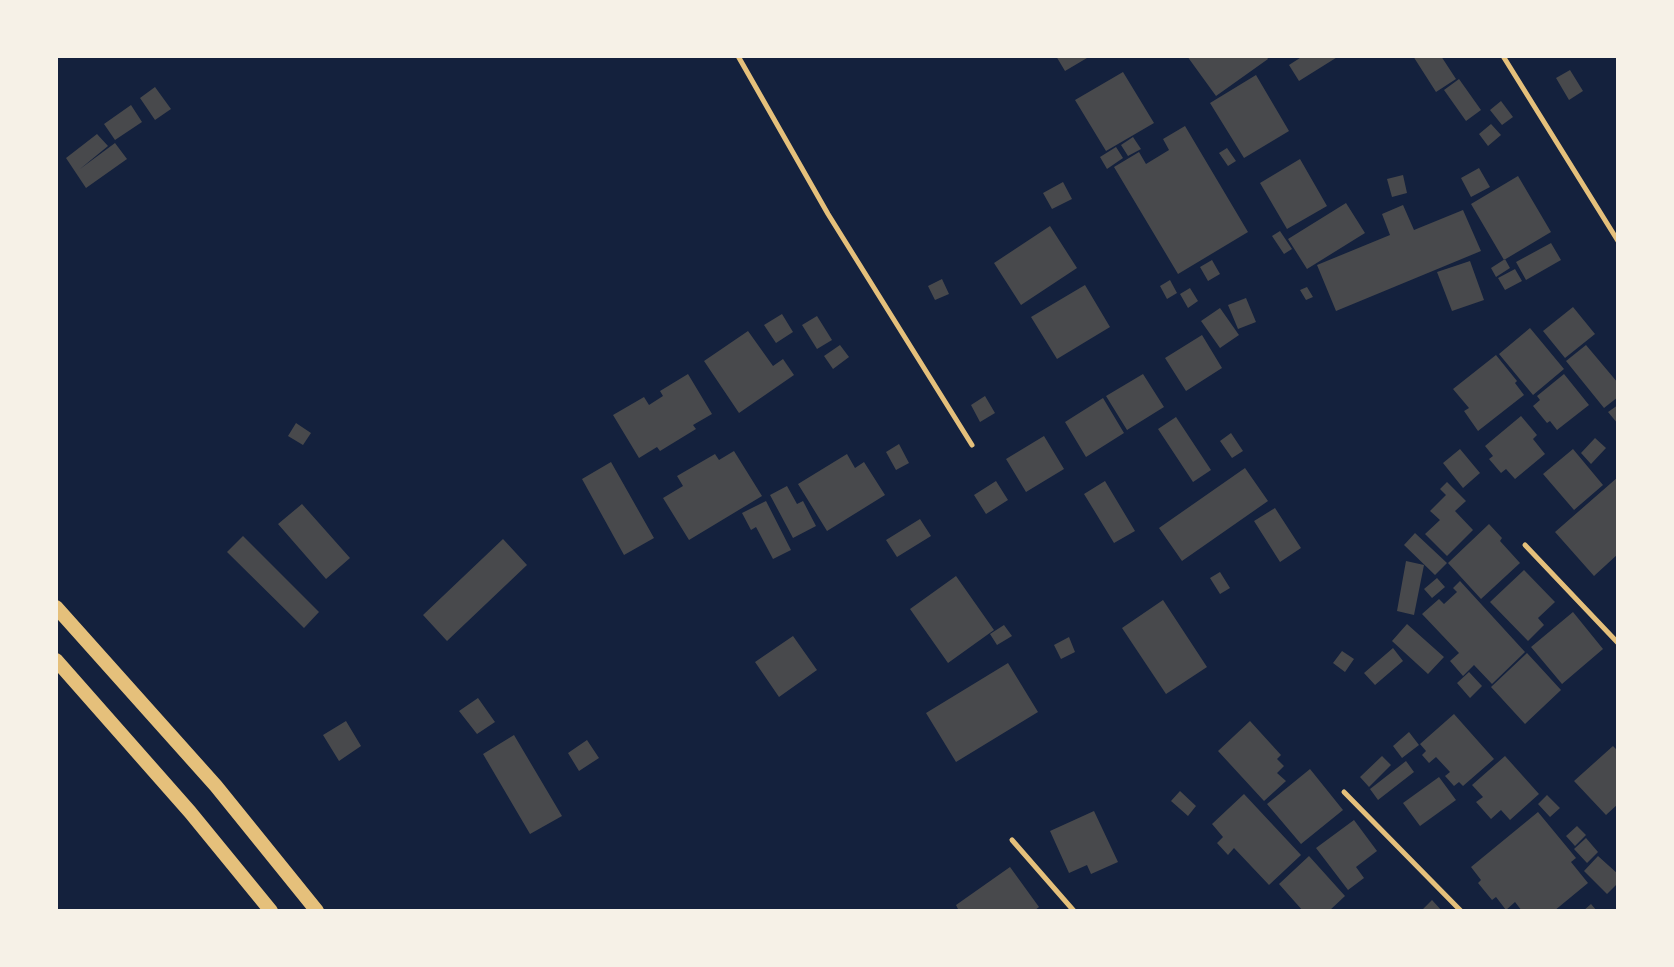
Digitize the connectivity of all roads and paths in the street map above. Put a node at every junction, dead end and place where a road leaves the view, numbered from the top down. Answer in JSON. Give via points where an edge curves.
{"nodes":[{"id":1,"x":738,"y":56,"type":"edge"},
{"id":2,"x":1503,"y":56,"type":"edge"},
{"id":3,"x":1618,"y":241,"type":"edge"},
{"id":4,"x":972,"y":444,"type":"dead end"},
{"id":5,"x":1525,"y":544,"type":"dead end"},
{"id":6,"x":56,"y":607,"type":"edge"},
{"id":7,"x":1618,"y":643,"type":"edge"},
{"id":8,"x":56,"y":660,"type":"edge"},
{"id":9,"x":1344,"y":792,"type":"dead end"},
{"id":10,"x":1012,"y":840,"type":"dead end"},
{"id":11,"x":271,"y":911,"type":"edge"},
{"id":12,"x":317,"y":911,"type":"edge"},
{"id":13,"x":1074,"y":911,"type":"edge"},
{"id":14,"x":1462,"y":911,"type":"edge"}],
"edges":[{"from":1,"to":4,"type":"street","via":[[828,214]]},
{"from":2,"to":3,"type":"street"},
{"from":5,"to":7,"type":"street"},
{"from":6,"to":12,"type":"highway","via":[[216,786]]},
{"from":8,"to":11,"type":"highway","via":[[190,812]]},
{"from":9,"to":14,"type":"street"},
{"from":10,"to":13,"type":"street"}]}
